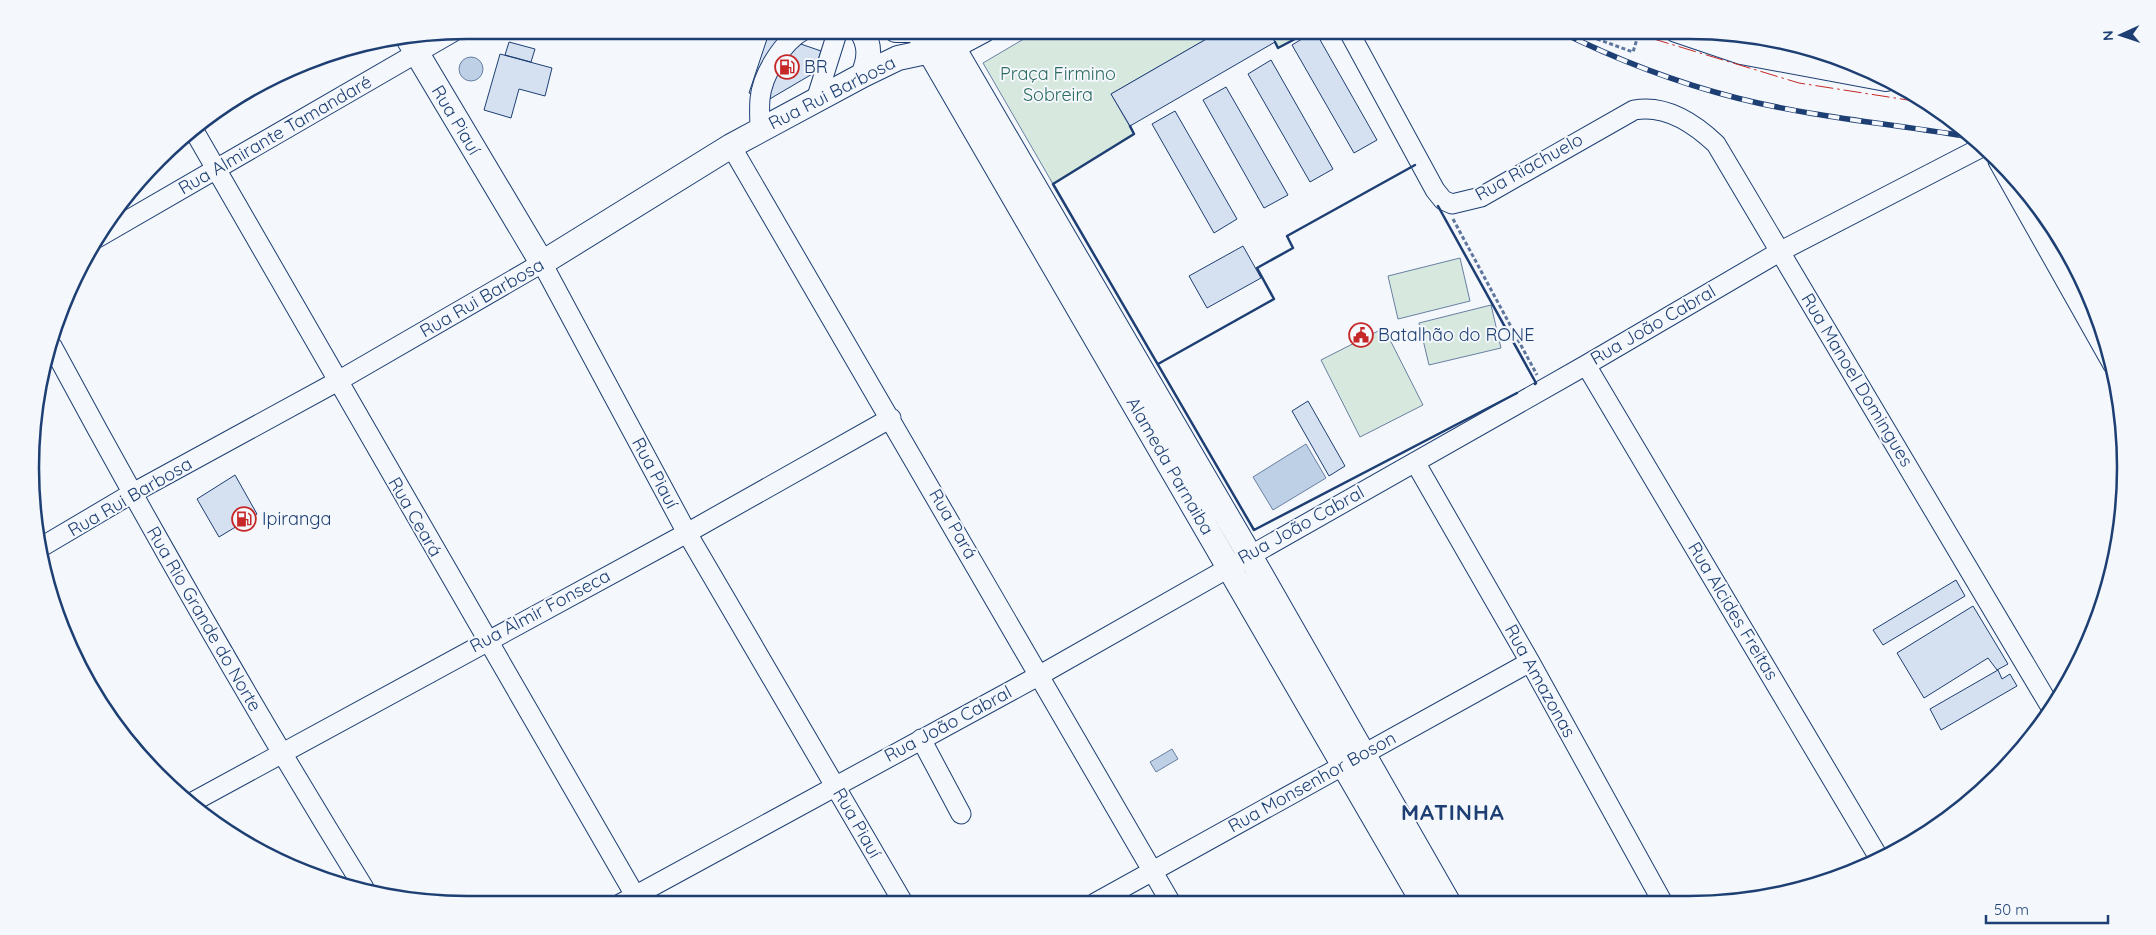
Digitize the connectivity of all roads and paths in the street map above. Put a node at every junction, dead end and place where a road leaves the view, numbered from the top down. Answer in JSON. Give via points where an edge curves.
{"nodes":[{"id":1,"x":791,"y":39,"type":"edge"},
{"id":2,"x":835,"y":39,"type":"edge"},
{"id":3,"x":866,"y":39,"type":"edge"},
{"id":4,"x":922,"y":39,"type":"edge"},
{"id":5,"x":946,"y":39,"type":"edge"},
{"id":6,"x":949,"y":39,"type":"edge"},
{"id":7,"x":1353,"y":39,"type":"edge"},
{"id":8,"x":1597,"y":39,"type":"dead end"},
{"id":9,"x":1637,"y":39,"type":"dead end"},
{"id":10,"x":1704,"y":40,"type":"edge"},
{"id":11,"x":427,"y":41,"type":"edge"},
{"id":12,"x":412,"y":46,"type":"edge"},
{"id":13,"x":928,"y":51,"type":"junction"},
{"id":14,"x":1859,"y":74,"type":"edge"},
{"id":15,"x":863,"y":75,"type":"junction"},
{"id":16,"x":816,"y":100,"type":"junction"},
{"id":17,"x":1624,"y":114,"type":"joint"},
{"id":18,"x":760,"y":130,"type":"junction"},
{"id":19,"x":196,"y":135,"type":"edge"},
{"id":20,"x":731,"y":146,"type":"junction"},
{"id":21,"x":1976,"y":150,"type":"edge"},
{"id":22,"x":215,"y":170,"type":"junction"},
{"id":23,"x":1439,"y":195,"type":"junction"},
{"id":24,"x":2032,"y":210,"type":"edge"},
{"id":25,"x":110,"y":230,"type":"edge"},
{"id":26,"x":1781,"y":251,"type":"junction"},
{"id":27,"x":542,"y":263,"type":"junction"},
{"id":28,"x":1108,"y":310,"type":"junction"},
{"id":29,"x":1087,"y":322,"type":"junction"},
{"id":30,"x":2093,"y":327,"type":"edge"},
{"id":31,"x":55,"y":351,"type":"edge"},
{"id":32,"x":1586,"y":364,"type":"junction"},
{"id":33,"x":338,"y":382,"type":"junction"},
{"id":34,"x":1544,"y":388,"type":"junction"},
{"id":35,"x":891,"y":418,"type":"junction"},
{"id":36,"x":1414,"y":462,"type":"junction"},
{"id":37,"x":131,"y":494,"type":"junction"},
{"id":38,"x":687,"y":533,"type":"junction"},
{"id":39,"x":46,"y":544,"type":"edge"},
{"id":40,"x":1249,"y":554,"type":"junction"},
{"id":41,"x":1227,"y":567,"type":"junction"},
{"id":42,"x":486,"y":640,"type":"junction"},
{"id":43,"x":1530,"y":662,"type":"junction"},
{"id":44,"x":1040,"y":674,"type":"junction"},
{"id":45,"x":2048,"y":702,"type":"edge"},
{"id":46,"x":921,"y":738,"type":"junction"},
{"id":47,"x":280,"y":752,"type":"junction"},
{"id":48,"x":1353,"y":760,"type":"junction"},
{"id":49,"x":835,"y":785,"type":"junction"},
{"id":50,"x":196,"y":800,"type":"edge"},
{"id":51,"x":961,"y":814,"type":"dead end"},
{"id":52,"x":1876,"y":853,"type":"edge"},
{"id":53,"x":1153,"y":871,"type":"junction"},
{"id":54,"x":361,"y":883,"type":"edge"},
{"id":55,"x":628,"y":896,"type":"edge"},
{"id":56,"x":640,"y":896,"type":"edge"},
{"id":57,"x":899,"y":896,"type":"edge"},
{"id":58,"x":1108,"y":896,"type":"edge"},
{"id":59,"x":1167,"y":896,"type":"edge"},
{"id":60,"x":1420,"y":896,"type":"edge"},
{"id":61,"x":1444,"y":896,"type":"edge"},
{"id":62,"x":1659,"y":896,"type":"edge"}],
"edges":[{"from":1,"to":18,"type":"street","via":[[775,57],[760,98]]},
{"from":2,"to":16,"type":"street"},
{"from":3,"to":15,"type":"main road","via":[[869,50]]},
{"from":4,"to":13,"type":"main road","name":"Alameda Parnaiba"},
{"from":5,"to":13,"type":"main road","name":"Rua Rui Barbosa"},
{"from":6,"to":28,"type":"main road","name":"Alameda Parnaiba"},
{"from":7,"to":23,"type":"street"},
{"from":8,"to":9,"type":"path","via":[[1633,52]]},
{"from":10,"to":14,"type":"main road","via":[[1741,52]]},
{"from":11,"to":12,"type":"street","name":"Rua Almirante Tamandaré"},
{"from":12,"to":22,"type":"street","name":"Rua Almirante Tamandaré"},
{"from":12,"to":27,"type":"main road","name":"Rua Piauí"},
{"from":13,"to":15,"type":"main road","name":"Rua Rui Barbosa","via":[[898,58]]},
{"from":13,"to":29,"type":"main road","name":"Alameda Parnaiba"},
{"from":15,"to":16,"type":"main road","name":"Rua Rui Barbosa"},
{"from":16,"to":18,"type":"main road","name":"Rua Rui Barbosa"},
{"from":17,"to":23,"type":"street","name":"Rua Riachuelo","via":[[1480,197],[1452,204]]},
{"from":17,"to":26,"type":"street","name":"Rua Manoel Domingues","via":[[1643,108],[1659,110],[1681,117],[1699,128],[1716,144]]},
{"from":18,"to":20,"type":"main road","name":"Rua Rui Barbosa"},
{"from":19,"to":22,"type":"street","name":"Rua Ceará"},
{"from":20,"to":27,"type":"main road","name":"Rua Rui Barbosa"},
{"from":20,"to":35,"type":"street","name":"Rua Pará"},
{"from":21,"to":26,"type":"street","name":"Rua João Cabral"},
{"from":22,"to":25,"type":"street","name":"Rua Almirante Tamandaré"},
{"from":22,"to":33,"type":"street","name":"Rua Ceará"},
{"from":23,"to":34,"type":"path"},
{"from":24,"to":30,"type":"street"},
{"from":26,"to":32,"type":"street","name":"Rua João Cabral"},
{"from":26,"to":45,"type":"street","name":"Rua Manoel Domingues"},
{"from":27,"to":33,"type":"street","name":"Rua Rui Barbosa"},
{"from":27,"to":38,"type":"street","name":"Rua Piauí"},
{"from":28,"to":29,"type":"main road"},
{"from":28,"to":40,"type":"main road","name":"Alameda Parnaiba"},
{"from":29,"to":41,"type":"main road","name":"Alameda Parnaiba"},
{"from":31,"to":37,"type":"street","name":"Rua Rio Grande do Norte"},
{"from":32,"to":34,"type":"street","name":"Rua João Cabral"},
{"from":32,"to":52,"type":"street","name":"Rua Alcides Freitas"},
{"from":33,"to":37,"type":"street","name":"Rua Rui Barbosa"},
{"from":33,"to":42,"type":"street","name":"Rua Ceará"},
{"from":34,"to":36,"type":"street","name":"Rua João Cabral"},
{"from":35,"to":38,"type":"street","name":"Rua Almir Fonseca"},
{"from":35,"to":44,"type":"street","name":"Rua Pará"},
{"from":36,"to":40,"type":"street","name":"Rua João Cabral"},
{"from":36,"to":43,"type":"street","name":"Rua Amazonas"},
{"from":37,"to":39,"type":"street","name":"Rua Rui Barbosa"},
{"from":37,"to":47,"type":"street","name":"Rua Rio Grande do Norte"},
{"from":38,"to":42,"type":"street","name":"Rua Almir Fonseca"},
{"from":38,"to":49,"type":"street","name":"Rua Piauí"},
{"from":40,"to":41,"type":"street","name":"Rua João Cabral"},
{"from":40,"to":48,"type":"main road","name":"Alameda Parnaiba"},
{"from":41,"to":44,"type":"street","name":"Rua João Cabral"},
{"from":41,"to":48,"type":"main road","name":"Alameda Parnaiba"},
{"from":42,"to":47,"type":"street","name":"Rua Almir Fonseca"},
{"from":42,"to":55,"type":"street","name":"Rua Ceará"},
{"from":43,"to":48,"type":"street","name":"Rua Monsenhor Boson"},
{"from":43,"to":62,"type":"street","name":"Rua Amazonas"},
{"from":44,"to":46,"type":"street","name":"Rua João Cabral"},
{"from":44,"to":53,"type":"street","name":"Rua Pará"},
{"from":46,"to":49,"type":"street","name":"Rua João Cabral"},
{"from":46,"to":51,"type":"street"},
{"from":47,"to":50,"type":"street","name":"Rua Almir Fonseca"},
{"from":47,"to":54,"type":"street","name":"Rua Rio Grande do Norte"},
{"from":48,"to":53,"type":"street","name":"Rua Monsenhor Boson"},
{"from":48,"to":60,"type":"main road","name":"Alameda Parnaiba"},
{"from":48,"to":61,"type":"main road","name":"Alameda Parnaiba"},
{"from":49,"to":56,"type":"street","name":"Rua João Cabral"},
{"from":49,"to":57,"type":"street","name":"Rua Piauí"},
{"from":53,"to":58,"type":"street","name":"Rua Monsenhor Boson"},
{"from":53,"to":59,"type":"street","name":"Rua Pará"}]}
